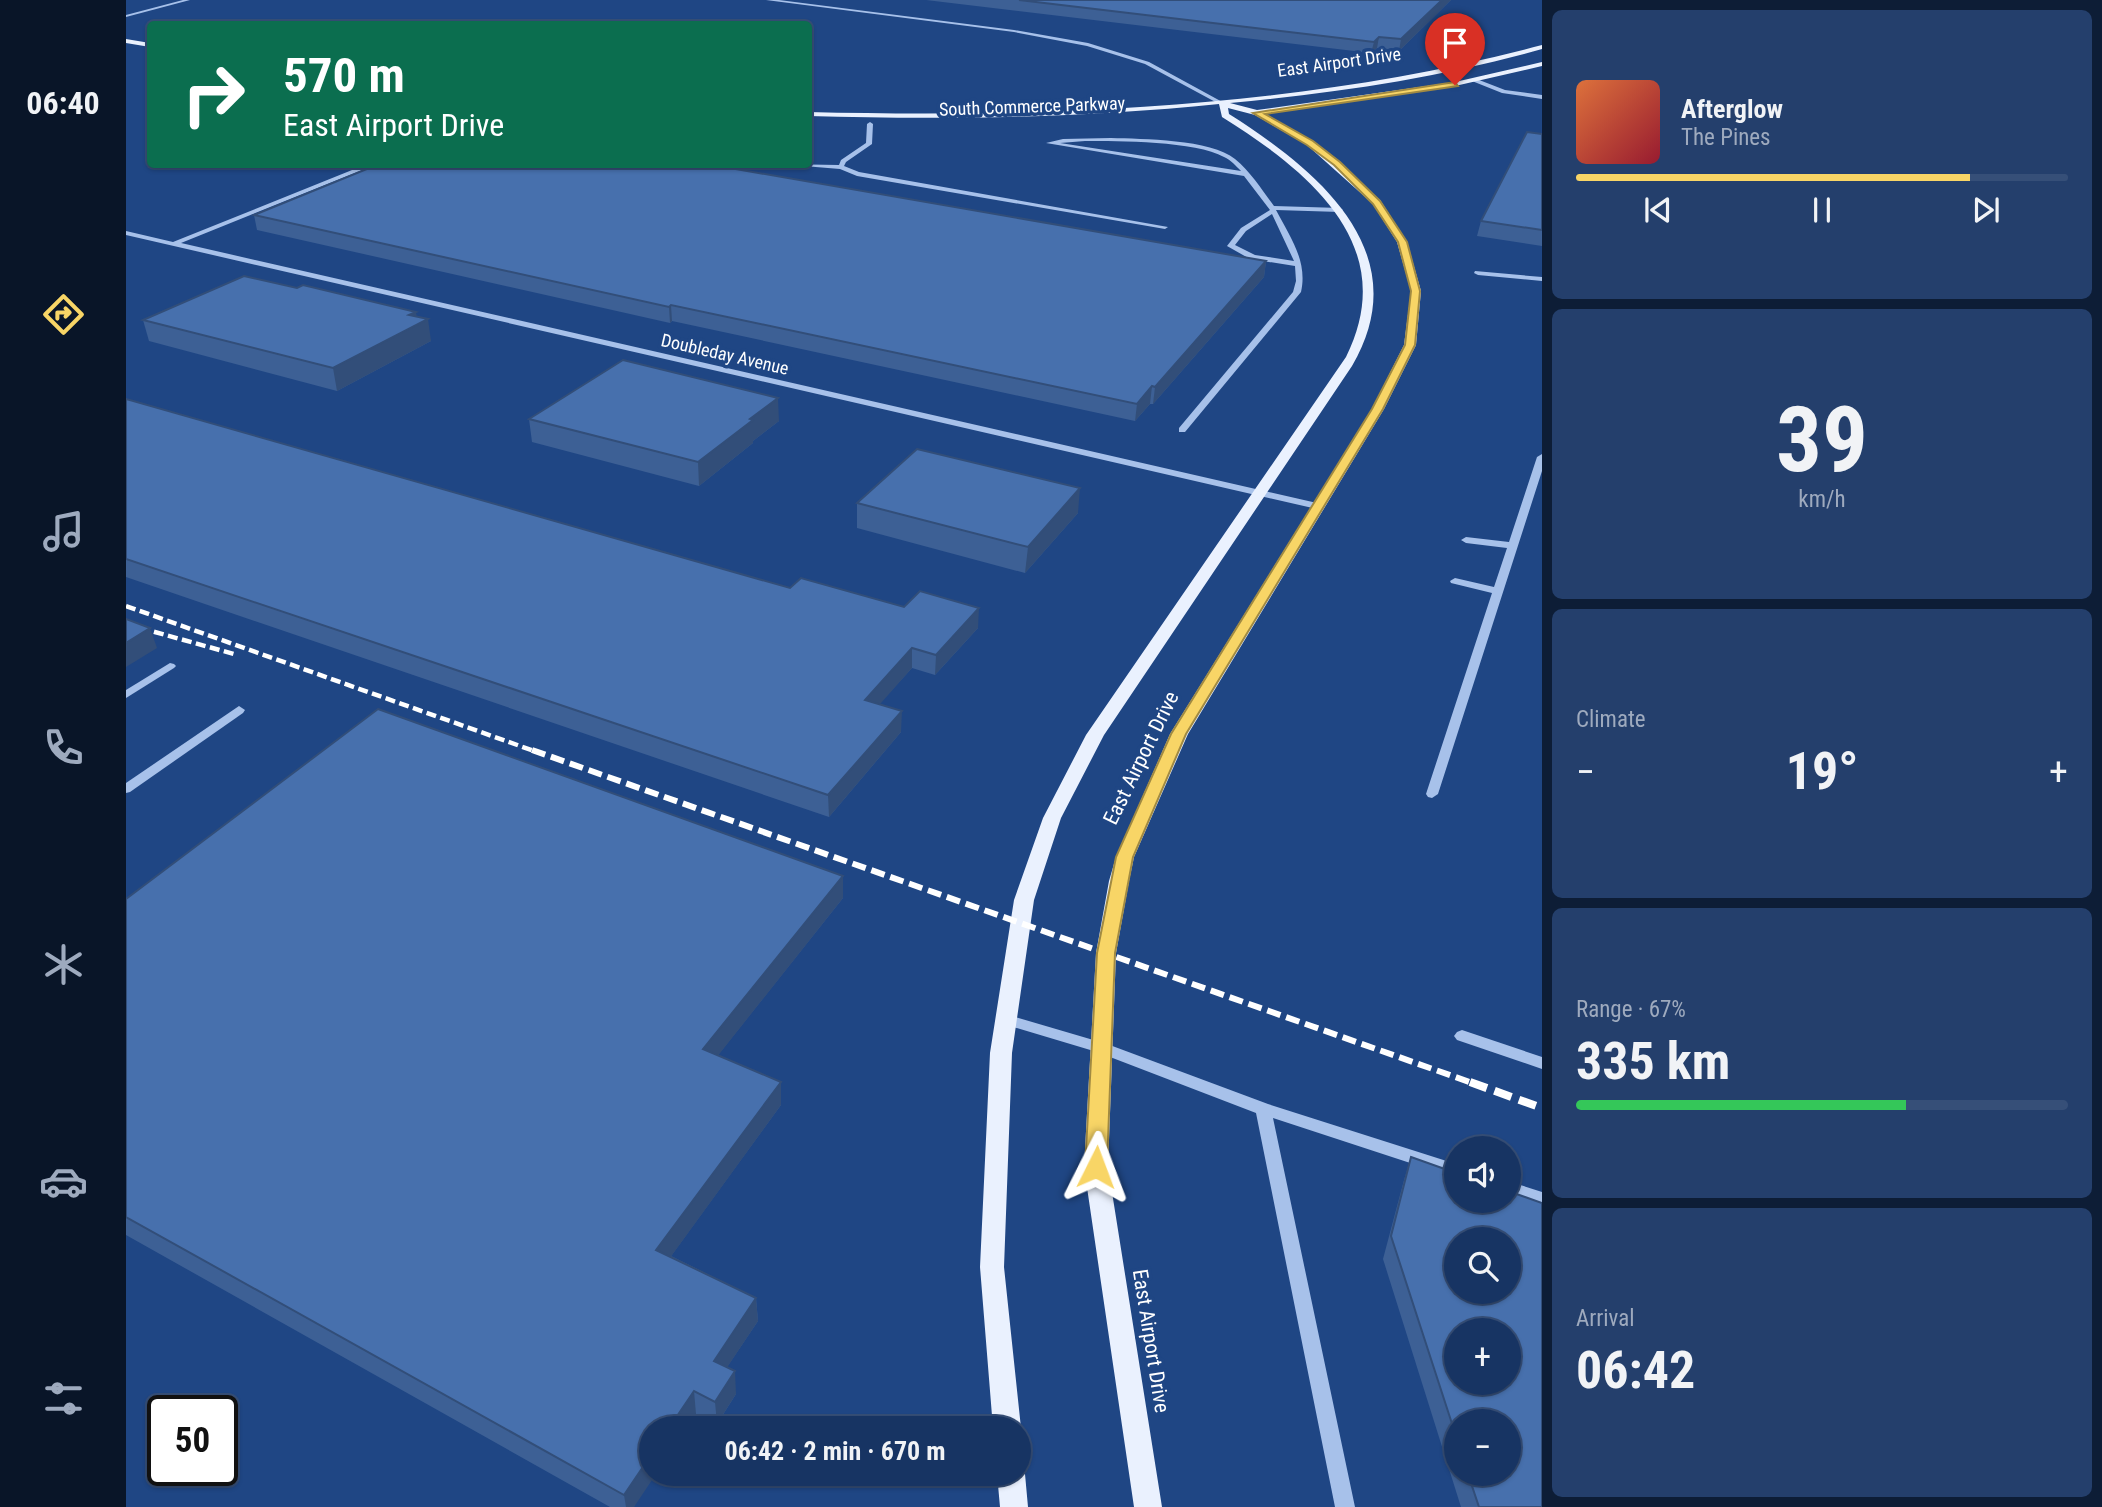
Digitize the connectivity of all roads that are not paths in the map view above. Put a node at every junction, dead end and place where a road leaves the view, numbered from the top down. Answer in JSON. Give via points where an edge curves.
{"nodes":[{"id":1,"x":188,"y":0,"type":"edge"},
{"id":2,"x":768,"y":0,"type":"edge"},
{"id":3,"x":126,"y":16,"type":"edge"},
{"id":4,"x":126,"y":33,"type":"edge"},
{"id":5,"x":147,"y":36,"type":"edge"},
{"id":6,"x":126,"y":41,"type":"edge"},
{"id":7,"x":147,"y":44,"type":"edge"},
{"id":8,"x":1542,"y":47,"type":"edge"},
{"id":9,"x":1542,"y":64,"type":"edge"},
{"id":10,"x":1474,"y":80,"type":"junction"},
{"id":11,"x":1542,"y":97,"type":"edge"},
{"id":12,"x":1220,"y":111,"type":"junction"},
{"id":13,"x":1257,"y":113,"type":"junction"},
{"id":14,"x":812,"y":114,"type":"edge"},
{"id":15,"x":1144,"y":119,"type":"dead end"},
{"id":16,"x":812,"y":123,"type":"edge"},
{"id":17,"x":870,"y":124,"type":"junction"},
{"id":18,"x":812,"y":166,"type":"edge"},
{"id":19,"x":841,"y":167,"type":"junction"},
{"id":20,"x":364,"y":168,"type":"edge"},
{"id":21,"x":1246,"y":174,"type":"junction"},
{"id":22,"x":1272,"y":210,"type":"junction"},
{"id":23,"x":1340,"y":210,"type":"junction"},
{"id":24,"x":1165,"y":227,"type":"dead end"},
{"id":25,"x":127,"y":234,"type":"edge"},
{"id":26,"x":173,"y":244,"type":"junction"},
{"id":27,"x":1298,"y":264,"type":"junction"},
{"id":28,"x":1478,"y":273,"type":"dead end"},
{"id":29,"x":1542,"y":279,"type":"edge"},
{"id":30,"x":1182,"y":430,"type":"dead end"},
{"id":31,"x":1542,"y":457,"type":"edge"},
{"id":32,"x":1261,"y":494,"type":"junction"},
{"id":33,"x":1317,"y":506,"type":"junction"},
{"id":34,"x":1466,"y":540,"type":"dead end"},
{"id":35,"x":1514,"y":547,"type":"junction"},
{"id":36,"x":1455,"y":581,"type":"dead end"},
{"id":37,"x":1499,"y":591,"type":"junction"},
{"id":38,"x":170,"y":666,"type":"dead end"},
{"id":39,"x":126,"y":695,"type":"edge"},
{"id":40,"x":239,"y":710,"type":"dead end"},
{"id":41,"x":126,"y":789,"type":"edge"},
{"id":42,"x":1432,"y":794,"type":"dead end"},
{"id":43,"x":1005,"y":1018,"type":"junction"},
{"id":44,"x":1462,"y":1036,"type":"dead end"},
{"id":45,"x":1102,"y":1048,"type":"junction"},
{"id":46,"x":1542,"y":1063,"type":"edge"},
{"id":47,"x":1263,"y":1109,"type":"junction"},
{"id":48,"x":1444,"y":1167,"type":"edge"},
{"id":49,"x":1521,"y":1192,"type":"edge"},
{"id":50,"x":1542,"y":1199,"type":"edge"},
{"id":51,"x":1006,"y":1416,"type":"edge"},
{"id":52,"x":1012,"y":1486,"type":"edge"},
{"id":53,"x":1014,"y":1507,"type":"edge"},
{"id":54,"x":1147,"y":1507,"type":"edge"},
{"id":55,"x":1345,"y":1507,"type":"edge"}],
"edges":[{"from":1,"to":3,"type":"street"},
{"from":2,"to":12,"type":"street","via":[[1003,29],[1088,45],[1147,62]]},
{"from":4,"to":5,"type":"main road"},
{"from":6,"to":7,"type":"main road"},
{"from":8,"to":12,"type":"main road","name":"East Airport Drive","via":[[1418,78]]},
{"from":9,"to":10,"type":"main road","name":"East Airport Drive"},
{"from":10,"to":11,"type":"street","via":[[1504,92]]},
{"from":10,"to":13,"type":"main road","name":"East Airport Drive"},
{"from":12,"to":13,"type":"main road","name":"South Commerce Parkway"},
{"from":12,"to":14,"type":"main road","name":"South Commerce Parkway"},
{"from":12,"to":23,"type":"main road","name":"East Airport Drive","via":[[1304,169]]},
{"from":13,"to":33,"type":"main road","name":"East Airport Drive","via":[[1310,143],[1377,202],[1402,242],[1416,291],[1410,345],[1378,409]]},
{"from":15,"to":17,"type":"main road","name":"South Commerce Parkway"},
{"from":16,"to":17,"type":"main road","name":"South Commerce Parkway"},
{"from":17,"to":19,"type":"street","via":[[869,144]]},
{"from":18,"to":19,"type":"street"},
{"from":19,"to":24,"type":"street","via":[[857,174]]},
{"from":20,"to":26,"type":"street"},
{"from":21,"to":21,"type":"street","via":[[1225,154],[1203,149],[1123,138],[1049,143]]},
{"from":21,"to":22,"type":"street"},
{"from":22,"to":23,"type":"street"},
{"from":22,"to":27,"type":"street"},
{"from":22,"to":27,"type":"street","via":[[1248,225],[1231,246],[1253,257]]},
{"from":23,"to":32,"type":"main road","name":"East Airport Drive","via":[[1360,242],[1367,278],[1366,312],[1356,347],[1335,384]]},
{"from":25,"to":26,"type":"street","name":"Doubleday Avenue"},
{"from":26,"to":32,"type":"street","name":"Doubleday Avenue"},
{"from":27,"to":30,"type":"street","via":[[1303,279],[1297,292]]},
{"from":28,"to":29,"type":"street"},
{"from":31,"to":35,"type":"street"},
{"from":32,"to":33,"type":"street","name":"Doubleday Avenue"},
{"from":32,"to":43,"type":"main road","name":"East Airport Drive","via":[[1095,735],[1052,818],[1024,900]]},
{"from":33,"to":45,"type":"main road","name":"East Airport Drive","via":[[1178,734],[1125,857],[1106,953]]},
{"from":34,"to":35,"type":"street"},
{"from":35,"to":37,"type":"street"},
{"from":36,"to":37,"type":"street"},
{"from":37,"to":42,"type":"street"},
{"from":38,"to":39,"type":"street"},
{"from":40,"to":41,"type":"street"},
{"from":43,"to":45,"type":"street"},
{"from":43,"to":51,"type":"main road","name":"East Airport Drive","via":[[992,1267]]},
{"from":44,"to":46,"type":"street"},
{"from":45,"to":47,"type":"street"},
{"from":45,"to":54,"type":"main road","name":"East Airport Drive","via":[[1096,1167]]},
{"from":47,"to":48,"type":"street"},
{"from":47,"to":55,"type":"street"},
{"from":49,"to":50,"type":"street"},
{"from":52,"to":53,"type":"main road"}]}
